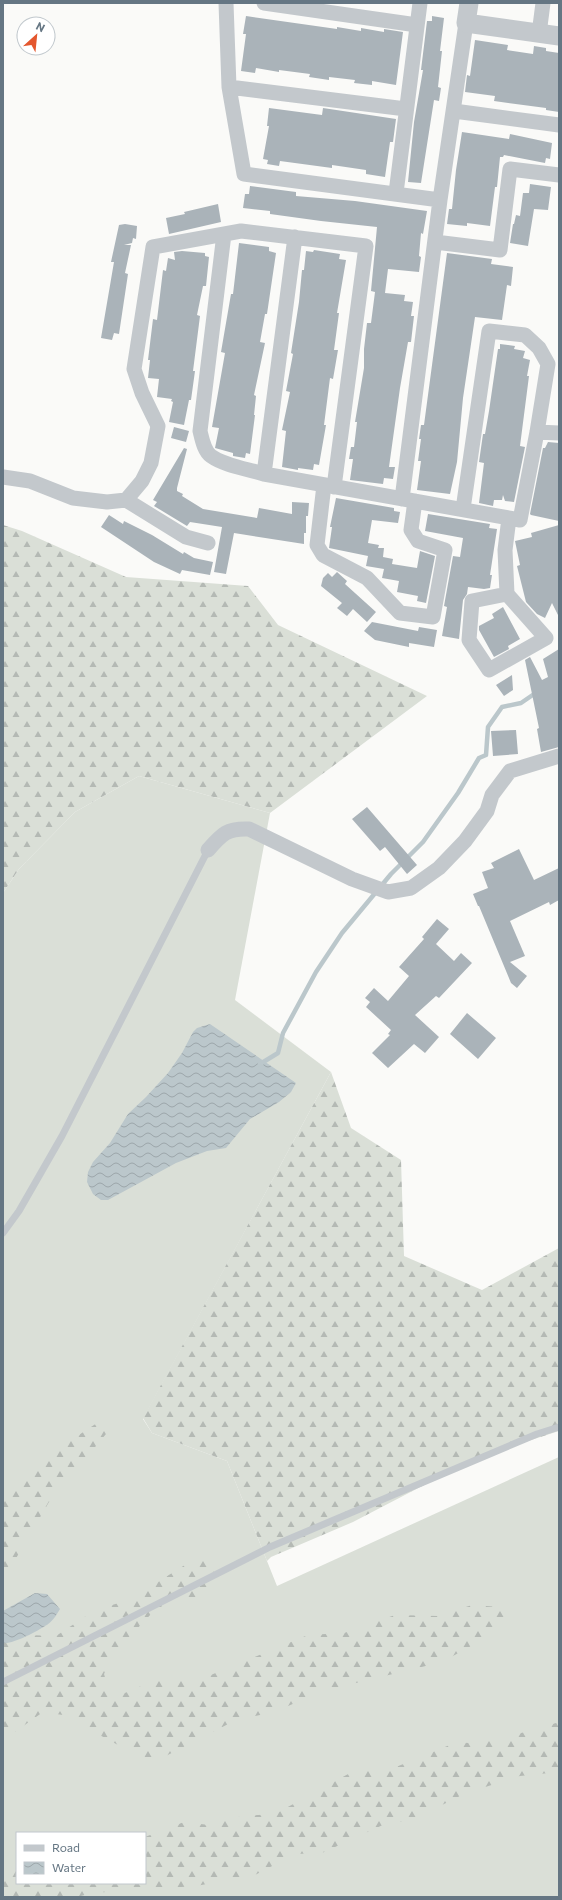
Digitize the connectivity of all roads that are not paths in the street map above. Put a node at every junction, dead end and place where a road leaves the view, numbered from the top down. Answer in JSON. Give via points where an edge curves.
{"nodes":[{"id":1,"x":226,"y":3,"type":"edge"},
{"id":2,"x":264,"y":3,"type":"edge"},
{"id":3,"x":420,"y":3,"type":"edge"},
{"id":4,"x":469,"y":3,"type":"edge"},
{"id":5,"x":543,"y":3,"type":"edge"},
{"id":6,"x":466,"y":23,"type":"junction"},
{"id":7,"x":418,"y":25,"type":"junction"},
{"id":8,"x":539,"y":34,"type":"junction"},
{"id":9,"x":559,"y":36,"type":"edge"},
{"id":10,"x":230,"y":87,"type":"junction"},
{"id":11,"x":406,"y":109,"type":"junction"},
{"id":12,"x":454,"y":111,"type":"junction"},
{"id":13,"x":559,"y":125,"type":"edge"},
{"id":14,"x":559,"y":175,"type":"edge"},
{"id":15,"x":396,"y":194,"type":"junction"},
{"id":16,"x":440,"y":200,"type":"junction"},
{"id":17,"x":224,"y":234,"type":"junction"},
{"id":18,"x":295,"y":237,"type":"junction"},
{"id":19,"x":435,"y":242,"type":"junction"},
{"id":20,"x":538,"y":432,"type":"junction"},
{"id":21,"x":559,"y":433,"type":"edge"},
{"id":22,"x":264,"y":474,"type":"junction"},
{"id":23,"x":3,"y":477,"type":"edge"},
{"id":24,"x":329,"y":486,"type":"junction"},
{"id":25,"x":126,"y":500,"type":"junction"},
{"id":26,"x":409,"y":500,"type":"junction"},
{"id":27,"x":464,"y":509,"type":"junction"},
{"id":28,"x":509,"y":518,"type":"junction"},
{"id":29,"x":208,"y":543,"type":"dead end"},
{"id":30,"x":507,"y":594,"type":"junction"},
{"id":31,"x":559,"y":756,"type":"edge"},
{"id":32,"x":208,"y":850,"type":"joint"},
{"id":33,"x":3,"y":1233,"type":"edge"},
{"id":34,"x":559,"y":1427,"type":"edge"},
{"id":35,"x":3,"y":1682,"type":"edge"}],
"edges":[{"from":1,"to":10,"type":"street"},
{"from":2,"to":7,"type":"street"},
{"from":3,"to":7,"type":"street"},
{"from":4,"to":6,"type":"street"},
{"from":5,"to":8,"type":"street"},
{"from":6,"to":8,"type":"street"},
{"from":6,"to":12,"type":"street"},
{"from":7,"to":11,"type":"street"},
{"from":8,"to":9,"type":"street"},
{"from":10,"to":11,"type":"street"},
{"from":10,"to":15,"type":"street","via":[[244,174]]},
{"from":11,"to":15,"type":"street"},
{"from":12,"to":13,"type":"street"},
{"from":12,"to":16,"type":"street"},
{"from":14,"to":19,"type":"street","via":[[510,169],[500,250]]},
{"from":15,"to":16,"type":"street"},
{"from":16,"to":19,"type":"street"},
{"from":17,"to":18,"type":"street","via":[[241,231]]},
{"from":17,"to":22,"type":"street","via":[[200,431],[210,456]]},
{"from":17,"to":25,"type":"street","via":[[153,247],[134,369],[158,426],[152,463],[142,481]]},
{"from":18,"to":22,"type":"street"},
{"from":18,"to":24,"type":"street","via":[[366,246]]},
{"from":19,"to":26,"type":"street"},
{"from":20,"to":21,"type":"street"},
{"from":20,"to":27,"type":"street","via":[[548,364],[539,348],[525,335],[489,331]]},
{"from":20,"to":28,"type":"street","via":[[520,520]]},
{"from":22,"to":24,"type":"street"},
{"from":23,"to":25,"type":"street","via":[[30,481],[73,498],[107,502]]},
{"from":24,"to":26,"type":"street"},
{"from":24,"to":26,"type":"street","via":[[317,545],[323,555],[367,578],[400,613],[433,617],[445,550],[418,541],[411,530]]},
{"from":25,"to":29,"type":"street","via":[[186,537]]},
{"from":26,"to":27,"type":"street"},
{"from":27,"to":28,"type":"street"},
{"from":28,"to":30,"type":"street","via":[[505,550]]},
{"from":30,"to":30,"type":"street","via":[[472,601],[469,640],[488,670],[546,638]]},
{"from":31,"to":32,"type":"street","via":[[510,771],[492,795],[487,812],[465,840],[439,868],[411,888],[388,892],[352,879],[249,830],[235,829],[221,834]]},
{"from":32,"to":33,"type":"lane","via":[[62,1136],[19,1211]]},
{"from":34,"to":35,"type":"lane","via":[[270,1547]]}]}
